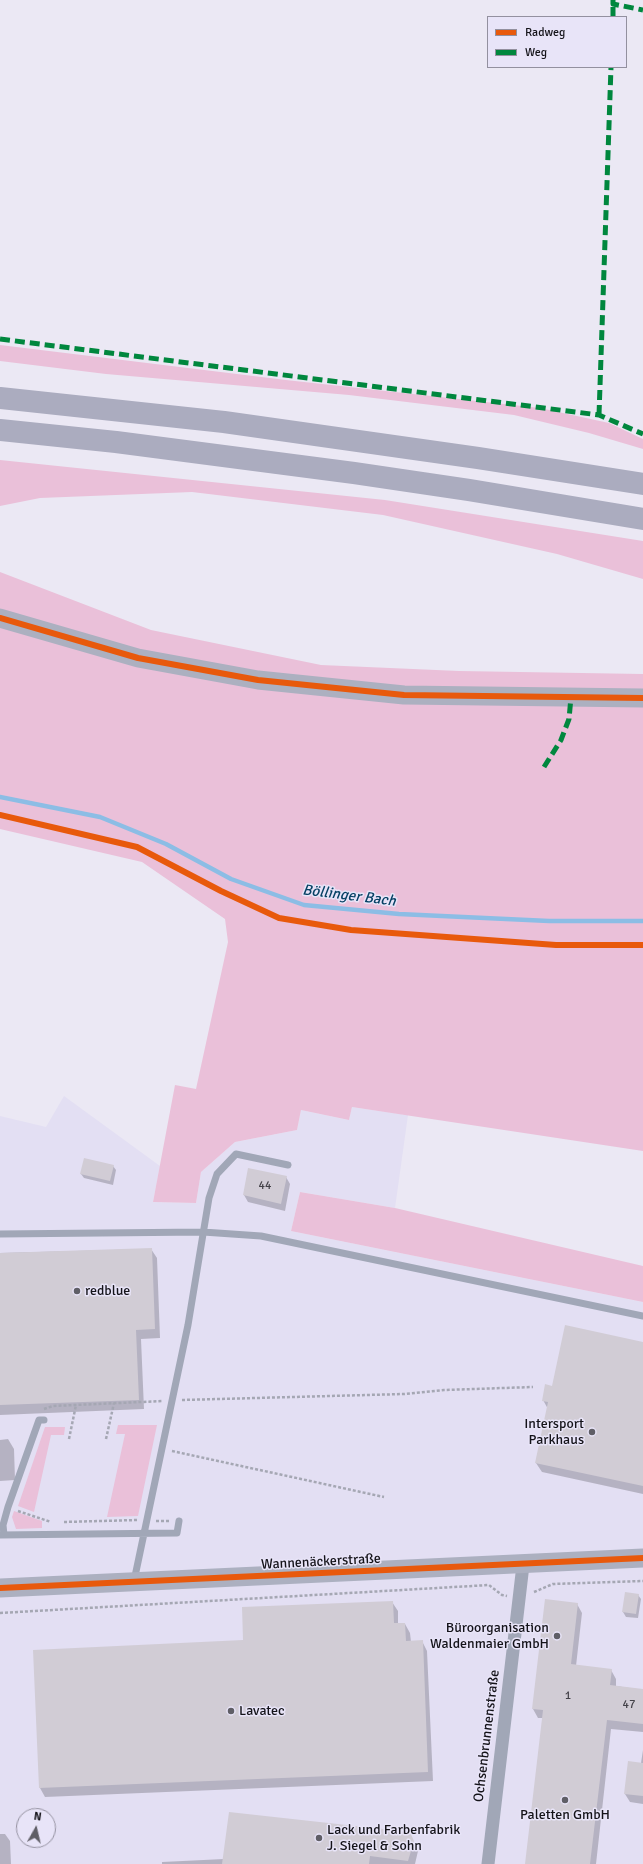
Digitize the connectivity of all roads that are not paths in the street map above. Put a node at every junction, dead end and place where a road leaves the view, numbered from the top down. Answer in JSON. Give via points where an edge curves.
{"nodes":[{"id":1,"x":0,"y":398,"type":"edge"},
{"id":2,"x":0,"y":430,"type":"edge"},
{"id":3,"x":643,"y":484,"type":"edge"},
{"id":4,"x":643,"y":519,"type":"edge"},
{"id":5,"x":0,"y":618,"type":"edge"},
{"id":6,"x":643,"y":698,"type":"edge"},
{"id":7,"x":288,"y":1165,"type":"dead end"},
{"id":8,"x":203,"y":1232,"type":"junction"},
{"id":9,"x":0,"y":1234,"type":"edge"},
{"id":10,"x":643,"y":1316,"type":"edge"},
{"id":11,"x":44,"y":1420,"type":"dead end"},
{"id":12,"x":179,"y":1521,"type":"dead end"},
{"id":13,"x":144,"y":1532,"type":"junction"},
{"id":14,"x":2,"y":1535,"type":"edge"},
{"id":15,"x":643,"y":1558,"type":"edge"},
{"id":16,"x":523,"y":1565,"type":"junction"},
{"id":17,"x":134,"y":1583,"type":"junction"},
{"id":18,"x":0,"y":1588,"type":"edge"},
{"id":19,"x":488,"y":1864,"type":"edge"}],
"edges":[{"from":1,"to":3,"type":"highway","via":[[232,423]]},
{"from":2,"to":4,"type":"highway","via":[[116,442],[354,473]]},
{"from":5,"to":6,"type":"street","via":[[138,658],[258,680],[404,695]]},
{"from":7,"to":8,"type":"lane","via":[[236,1154],[217,1174],[209,1198]]},
{"from":8,"to":9,"type":"lane"},
{"from":8,"to":10,"type":"lane","via":[[261,1236]]},
{"from":8,"to":13,"type":"lane","via":[[188,1325]]},
{"from":11,"to":14,"type":"lane","via":[[39,1420],[8,1507]]},
{"from":12,"to":13,"type":"lane","via":[[177,1533]]},
{"from":13,"to":14,"type":"lane"},
{"from":13,"to":17,"type":"lane"},
{"from":15,"to":16,"type":"street","name":"Wannenäckerstraße"},
{"from":16,"to":17,"type":"street","name":"Wannenäckerstraße"},
{"from":16,"to":19,"type":"street","name":"Ochsenbrunnenstraße"},
{"from":17,"to":18,"type":"street","name":"Wannenäckerstraße"}]}
